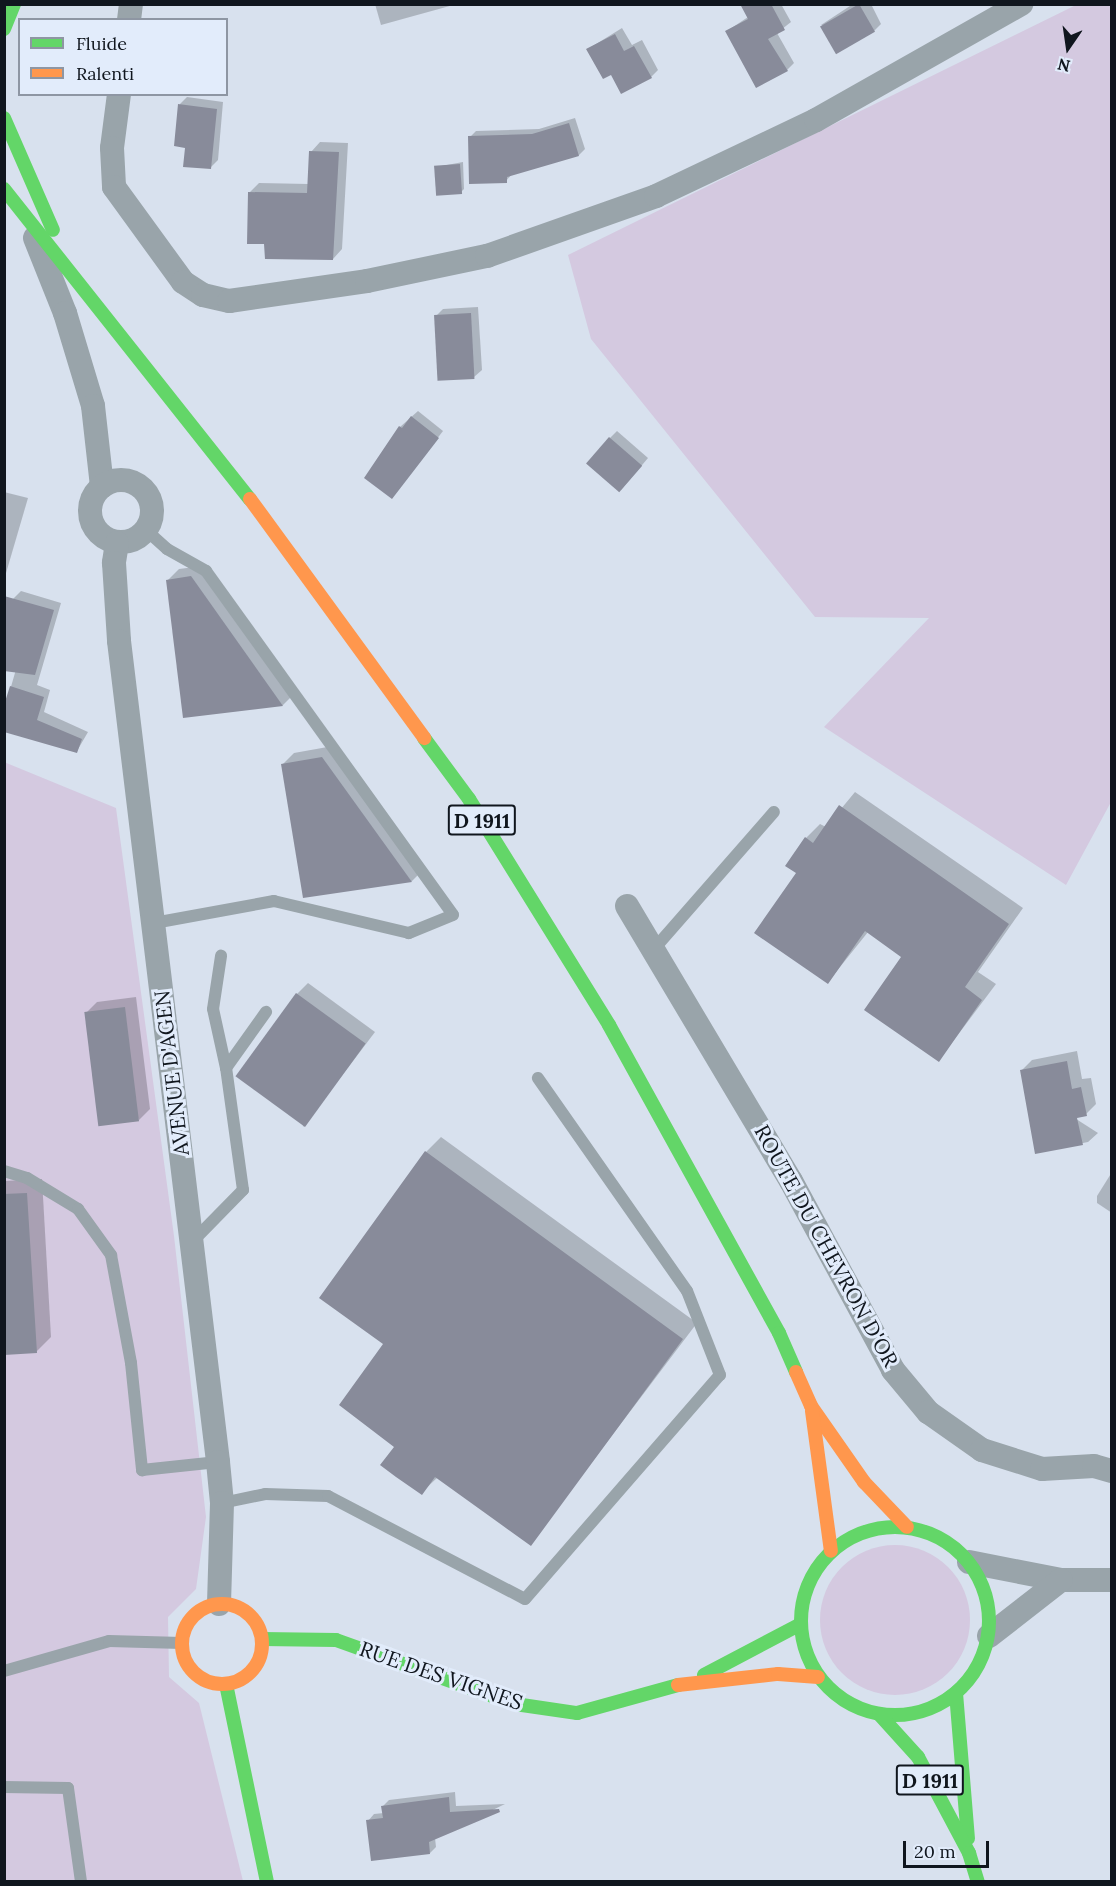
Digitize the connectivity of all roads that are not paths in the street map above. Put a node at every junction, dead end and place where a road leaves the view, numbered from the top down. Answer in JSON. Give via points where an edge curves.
{"nodes":[{"id":1,"x":14,"y":4,"type":"edge"},
{"id":2,"x":1021,"y":4,"type":"edge"},
{"id":3,"x":4,"y":29,"type":"edge"},
{"id":4,"x":119,"y":96,"type":"edge"},
{"id":5,"x":4,"y":118,"type":"edge"},
{"id":6,"x":4,"y":189,"type":"edge"},
{"id":7,"x":28,"y":219,"type":"junction"},
{"id":8,"x":78,"y":283,"type":"junction"},
{"id":9,"x":102,"y":486,"type":"junction"},
{"id":10,"x":146,"y":530,"type":"junction"},
{"id":11,"x":117,"y":543,"type":"junction"},
{"id":12,"x":774,"y":812,"type":"dead end"},
{"id":13,"x":627,"y":906,"type":"dead end"},
{"id":14,"x":154,"y":923,"type":"junction"},
{"id":15,"x":654,"y":949,"type":"junction"},
{"id":16,"x":221,"y":956,"type":"dead end"},
{"id":17,"x":266,"y":1012,"type":"dead end"},
{"id":18,"x":226,"y":1068,"type":"junction"},
{"id":19,"x":538,"y":1078,"type":"dead end"},
{"id":20,"x":4,"y":1171,"type":"edge"},
{"id":21,"x":192,"y":1242,"type":"junction"},
{"id":22,"x":811,"y":1406,"type":"junction"},
{"id":23,"x":218,"y":1462,"type":"junction"},
{"id":24,"x":1112,"y":1471,"type":"edge"},
{"id":25,"x":222,"y":1503,"type":"junction"},
{"id":26,"x":907,"y":1527,"type":"junction"},
{"id":27,"x":831,"y":1551,"type":"junction"},
{"id":28,"x":969,"y":1562,"type":"junction"},
{"id":29,"x":1061,"y":1580,"type":"junction"},
{"id":30,"x":1112,"y":1580,"type":"edge"},
{"id":31,"x":219,"y":1604,"type":"junction"},
{"id":32,"x":800,"y":1625,"type":"junction"},
{"id":33,"x":988,"y":1636,"type":"junction"},
{"id":34,"x":262,"y":1639,"type":"junction"},
{"id":35,"x":182,"y":1644,"type":"junction"},
{"id":36,"x":4,"y":1671,"type":"edge"},
{"id":37,"x":818,"y":1677,"type":"junction"},
{"id":38,"x":689,"y":1682,"type":"junction"},
{"id":39,"x":226,"y":1684,"type":"junction"},
{"id":40,"x":956,"y":1693,"type":"junction"},
{"id":41,"x":879,"y":1714,"type":"junction"},
{"id":42,"x":4,"y":1787,"type":"edge"},
{"id":43,"x":969,"y":1853,"type":"junction"},
{"id":44,"x":81,"y":1881,"type":"edge"},
{"id":45,"x":267,"y":1881,"type":"edge"},
{"id":46,"x":978,"y":1881,"type":"edge"}],
"edges":[{"from":1,"to":3,"type":"main road"},
{"from":2,"to":4,"type":"street","via":[[816,120],[656,196],[487,256],[367,280],[229,301],[203,295],[183,282],[114,187],[112,148]]},
{"from":5,"to":8,"type":"main road","number":"D 1911"},
{"from":6,"to":7,"type":"main road","number":"D 1911"},
{"from":7,"to":8,"type":"main road","number":"D 1911"},
{"from":7,"to":9,"type":"street","via":[[65,313],[93,406]]},
{"from":8,"to":22,"type":"main road","number":"D 1911","via":[[252,502],[470,799],[609,1025],[779,1333]]},
{"from":9,"to":10,"type":"street","via":[[126,480],[149,495],[153,508]]},
{"from":9,"to":11,"type":"street","via":[[90,504],[93,525],[99,534]]},
{"from":10,"to":11,"type":"street","via":[[132,541]]},
{"from":10,"to":14,"type":"lane","via":[[167,549],[206,571],[453,915],[409,933],[274,901]]},
{"from":11,"to":14,"type":"street","name":"AVENUE D'AGEN","via":[[114,563],[119,641]]},
{"from":12,"to":15,"type":"lane"},
{"from":13,"to":15,"type":"street","name":"ROUTE DU CHEVRON D'OR"},
{"from":14,"to":21,"type":"street","name":"AVENUE D'AGEN"},
{"from":15,"to":24,"type":"street","name":"ROUTE DU CHEVRON D'OR","via":[[791,1181],[893,1370],[928,1412],[982,1450],[1012,1460],[1042,1469],[1094,1466]]},
{"from":16,"to":18,"type":"lane","via":[[213,1009]]},
{"from":17,"to":18,"type":"lane"},
{"from":18,"to":21,"type":"lane","via":[[243,1190]]},
{"from":19,"to":25,"type":"lane","via":[[687,1291],[720,1375],[525,1599],[328,1496],[265,1494]]},
{"from":20,"to":23,"type":"lane","via":[[27,1178],[78,1209],[111,1255],[131,1363],[142,1470]]},
{"from":21,"to":23,"type":"street","name":"AVENUE D'AGEN"},
{"from":22,"to":26,"type":"main road","number":"D 1911","via":[[864,1482]]},
{"from":22,"to":27,"type":"main road","number":"D 1911"},
{"from":23,"to":25,"type":"street","name":"AVENUE D'AGEN"},
{"from":25,"to":31,"type":"street","name":"AVENUE D'AGEN"},
{"from":26,"to":27,"type":"main road","via":[[879,1527],[853,1535]]},
{"from":26,"to":28,"type":"main road","via":[[951,1545]]},
{"from":27,"to":32,"type":"main road","via":[[813,1572],[802,1597]]},
{"from":28,"to":29,"type":"street"},
{"from":28,"to":33,"type":"main road","via":[[982,1584],[989,1610]]},
{"from":29,"to":30,"type":"street"},
{"from":29,"to":33,"type":"street"},
{"from":31,"to":34,"type":"main road","via":[[237,1607],[252,1617]]},
{"from":31,"to":35,"type":"main road","via":[[207,1606],[189,1621]]},
{"from":32,"to":37,"type":"main road","via":[[805,1652]]},
{"from":32,"to":38,"type":"main road","name":"RUE DES VIGNES"},
{"from":33,"to":40,"type":"main road","via":[[971,1677]]},
{"from":34,"to":38,"type":"main road","name":"RUE DES VIGNES","via":[[336,1640],[515,1704],[577,1713]]},
{"from":34,"to":39,"type":"main road","via":[[261,1652],[249,1674]]},
{"from":35,"to":36,"type":"lane","via":[[109,1641]]},
{"from":35,"to":39,"type":"main road","via":[[190,1668],[206,1680]]},
{"from":37,"to":38,"type":"main road","name":"RUE DES VIGNES","via":[[778,1674]]},
{"from":37,"to":41,"type":"main road","via":[[855,1708]]},
{"from":39,"to":45,"type":"main road"},
{"from":40,"to":41,"type":"main road","via":[[933,1708],[906,1715]]},
{"from":40,"to":43,"type":"main road","number":"D 1911"},
{"from":41,"to":43,"type":"main road","number":"D 1911","via":[[918,1757]]},
{"from":42,"to":44,"type":"lane","via":[[68,1788]]},
{"from":43,"to":46,"type":"main road","number":"D 1911"}]}
